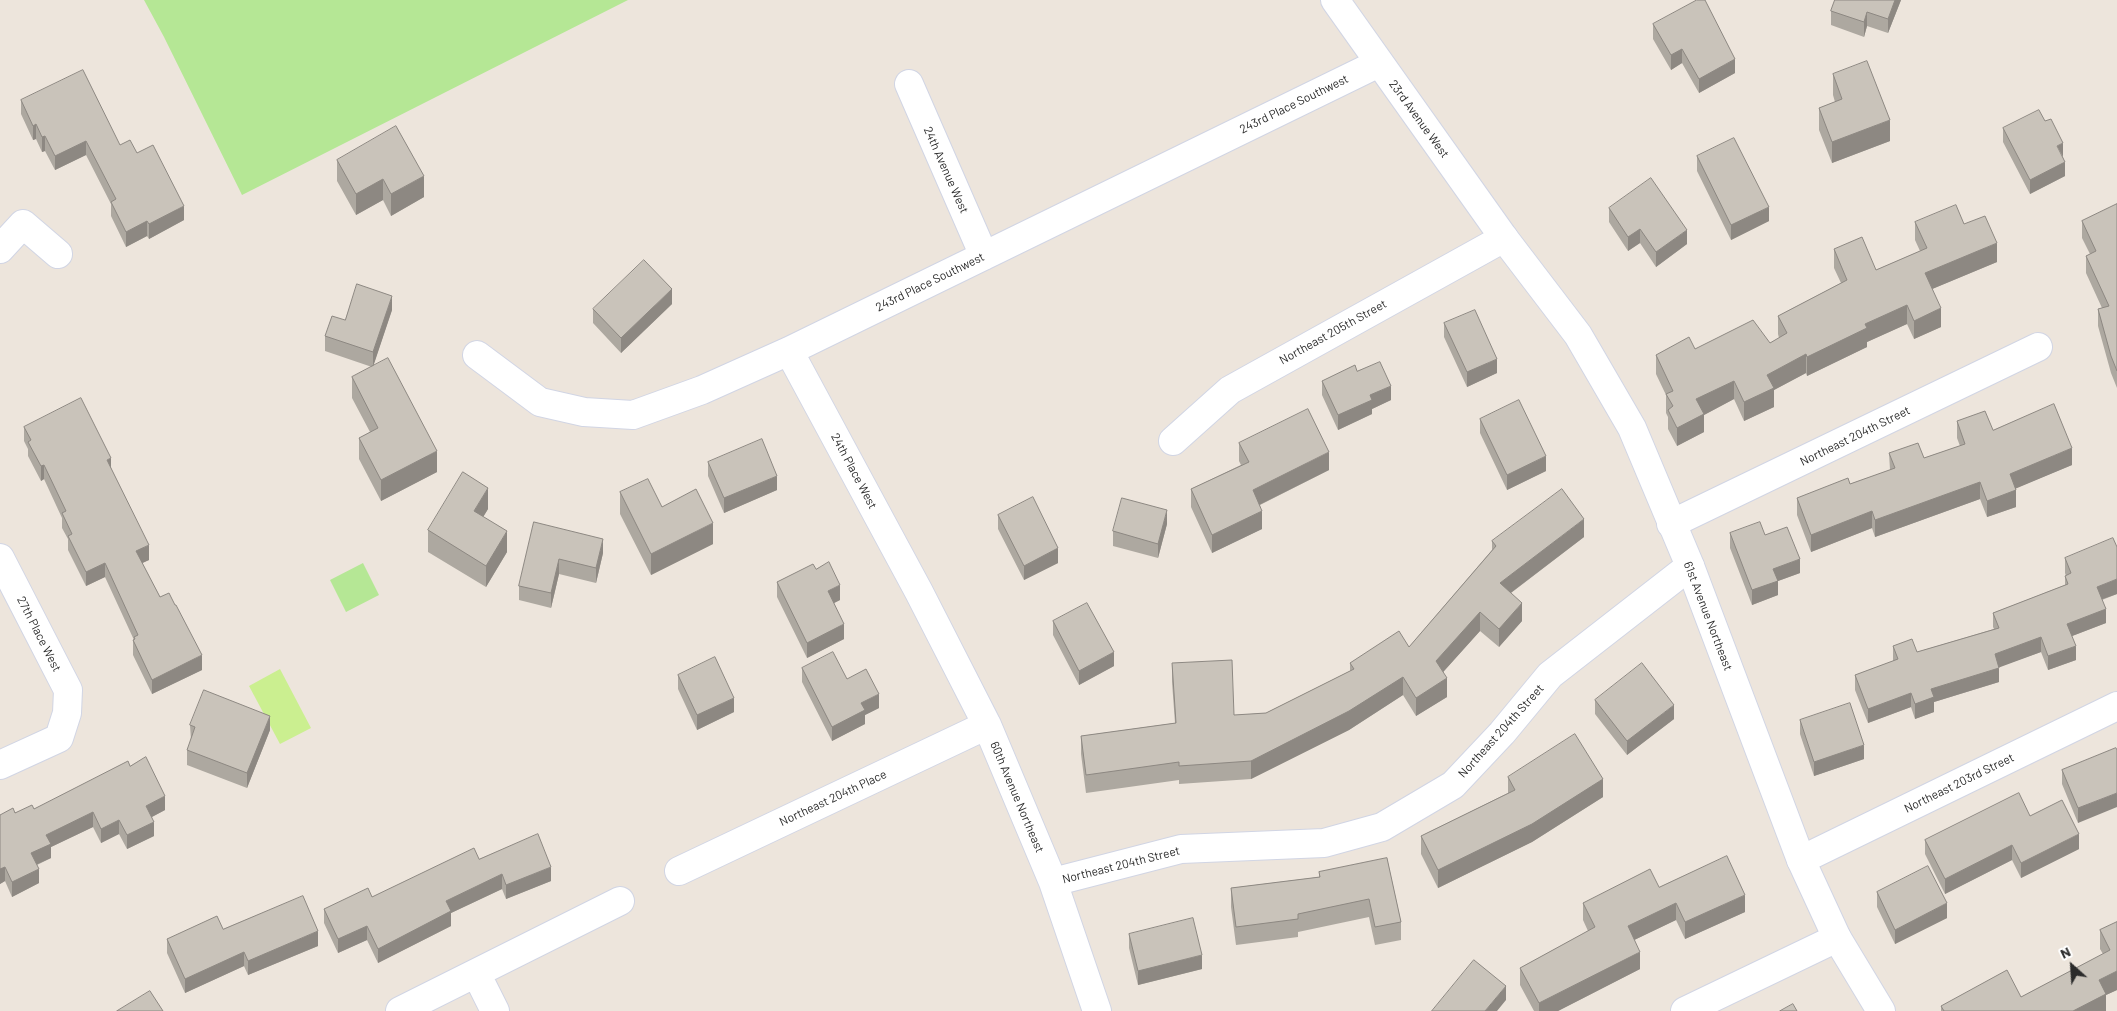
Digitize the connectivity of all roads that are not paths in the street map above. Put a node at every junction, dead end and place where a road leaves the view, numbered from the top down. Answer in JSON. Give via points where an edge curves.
{"nodes":[{"id":1,"x":1335,"y":0,"type":"edge"},
{"id":2,"x":1378,"y":63,"type":"junction"},
{"id":3,"x":908,"y":84,"type":"dead end"},
{"id":4,"x":1504,"y":238,"type":"junction"},
{"id":5,"x":0,"y":249,"type":"edge"},
{"id":6,"x":58,"y":254,"type":"dead end"},
{"id":7,"x":984,"y":256,"type":"junction"},
{"id":8,"x":2038,"y":347,"type":"dead end"},
{"id":9,"x":789,"y":351,"type":"junction"},
{"id":10,"x":477,"y":355,"type":"dead end"},
{"id":11,"x":1173,"y":441,"type":"dead end"},
{"id":12,"x":1671,"y":524,"type":"junction"},
{"id":13,"x":0,"y":558,"type":"edge"},
{"id":14,"x":1690,"y":566,"type":"junction"},
{"id":15,"x":920,"y":592,"type":"joint"},
{"id":16,"x":2117,"y":706,"type":"edge"},
{"id":17,"x":987,"y":725,"type":"junction"},
{"id":18,"x":0,"y":765,"type":"edge"},
{"id":19,"x":1801,"y":860,"type":"junction"},
{"id":20,"x":679,"y":871,"type":"dead end"},
{"id":21,"x":1053,"y":882,"type":"junction"},
{"id":22,"x":620,"y":901,"type":"dead end"},
{"id":23,"x":1837,"y":938,"type":"junction"},
{"id":24,"x":476,"y":973,"type":"junction"},
{"id":25,"x":400,"y":1011,"type":"edge"},
{"id":26,"x":495,"y":1011,"type":"edge"},
{"id":27,"x":1097,"y":1011,"type":"edge"},
{"id":28,"x":1685,"y":1011,"type":"edge"},
{"id":29,"x":1881,"y":1011,"type":"edge"}],
"edges":[{"from":1,"to":2,"type":"street","name":"23rd Avenue West"},
{"from":2,"to":4,"type":"street","name":"23rd Avenue West"},
{"from":2,"to":7,"type":"street","name":"243rd Place Southwest"},
{"from":3,"to":7,"type":"street","name":"24th Avenue West"},
{"from":4,"to":11,"type":"street","name":"Northeast 205th Street","via":[[1230,390]]},
{"from":4,"to":12,"type":"street","name":"61st Avenue Northeast","via":[[1578,335],[1604,379],[1632,428]]},
{"from":5,"to":6,"type":"street","via":[[23,224]]},
{"from":7,"to":9,"type":"street","name":"243rd Place Southwest"},
{"from":8,"to":12,"type":"street","name":"Northeast 204th Street"},
{"from":9,"to":10,"type":"street","name":"243rd Place Southwest","via":[[702,390],[633,415],[584,412],[540,402]]},
{"from":9,"to":15,"type":"street","name":"24th Place West"},
{"from":12,"to":14,"type":"street","name":"61st Avenue Northeast"},
{"from":13,"to":18,"type":"street","name":"27th Place West","via":[[68,690],[67,713],[59,738]]},
{"from":14,"to":19,"type":"street","name":"61st Avenue Northeast"},
{"from":14,"to":21,"type":"street","name":"Northeast 204th Street","via":[[1550,675],[1453,785],[1382,827],[1324,843],[1181,849]]},
{"from":15,"to":17,"type":"street","name":"60th Avenue Northeast"},
{"from":16,"to":19,"type":"street","name":"Northeast 203rd Street"},
{"from":17,"to":20,"type":"street","name":"Northeast 204th Place"},
{"from":17,"to":21,"type":"street","name":"60th Avenue Northeast"},
{"from":19,"to":23,"type":"street","name":"61st Avenue Northeast"},
{"from":21,"to":27,"type":"street","name":"60th Avenue Northeast"},
{"from":22,"to":24,"type":"street"},
{"from":23,"to":28,"type":"street"},
{"from":23,"to":29,"type":"street","name":"61st Avenue Northeast"},
{"from":24,"to":25,"type":"street"},
{"from":24,"to":26,"type":"street"}]}
